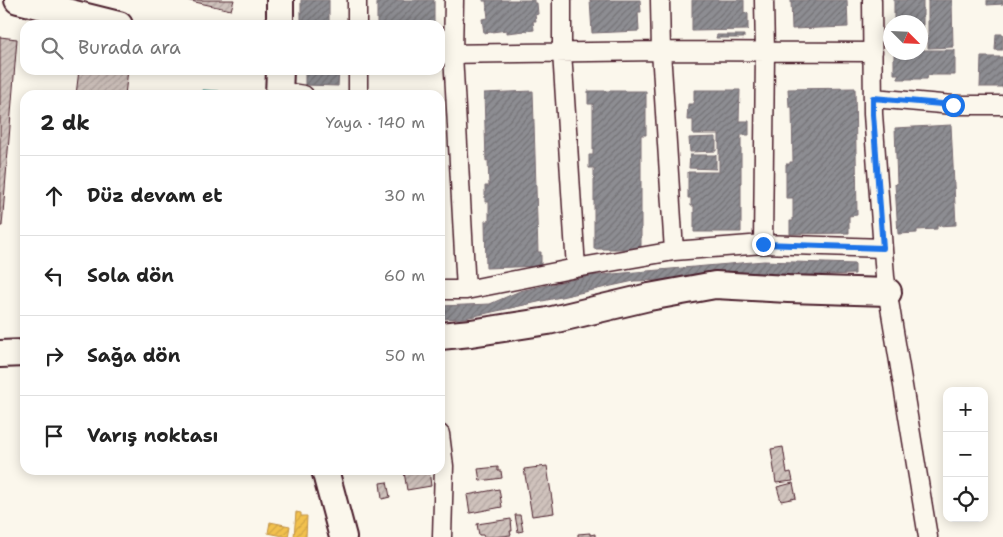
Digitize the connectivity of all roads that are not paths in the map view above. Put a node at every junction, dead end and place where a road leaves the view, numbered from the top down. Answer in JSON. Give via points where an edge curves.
{"nodes":[{"id":1,"x":18,"y":0,"type":"edge"},
{"id":2,"x":280,"y":0,"type":"edge"},
{"id":3,"x":357,"y":0,"type":"edge"},
{"id":4,"x":454,"y":0,"type":"edge"},
{"id":5,"x":562,"y":0,"type":"edge"},
{"id":6,"x":660,"y":0,"type":"edge"},
{"id":7,"x":764,"y":0,"type":"edge"},
{"id":8,"x":872,"y":0,"type":"edge"},
{"id":9,"x":99,"y":20,"type":"edge"},
{"id":10,"x":280,"y":20,"type":"edge"},
{"id":11,"x":357,"y":20,"type":"edge"},
{"id":12,"x":661,"y":51,"type":"junction"},
{"id":13,"x":562,"y":52,"type":"junction"},
{"id":14,"x":765,"y":52,"type":"junction"},
{"id":15,"x":873,"y":52,"type":"junction"},
{"id":16,"x":446,"y":54,"type":"edge"},
{"id":17,"x":358,"y":75,"type":"edge"},
{"id":18,"x":358,"y":90,"type":"edge"},
{"id":19,"x":873,"y":98,"type":"junction"},
{"id":20,"x":1003,"y":105,"type":"edge"},
{"id":21,"x":763,"y":244,"type":"junction"},
{"id":22,"x":883,"y":248,"type":"junction"},
{"id":23,"x":674,"y":251,"type":"junction"},
{"id":24,"x":576,"y":268,"type":"junction"},
{"id":25,"x":445,"y":290,"type":"edge"},
{"id":26,"x":466,"y":290,"type":"junction"},
{"id":27,"x":888,"y":292,"type":"junction"},
{"id":28,"x":445,"y":336,"type":"edge"},
{"id":29,"x":20,"y":353,"type":"edge"},
{"id":30,"x":0,"y":354,"type":"edge"},
{"id":31,"x":326,"y":475,"type":"edge"},
{"id":32,"x":444,"y":475,"type":"edge"},
{"id":33,"x":342,"y":537,"type":"edge"},
{"id":34,"x":442,"y":537,"type":"edge"},
{"id":35,"x":928,"y":537,"type":"edge"}],
"edges":[{"from":1,"to":9,"type":"main road"},
{"from":2,"to":10,"type":"main road"},
{"from":3,"to":11,"type":"street"},
{"from":4,"to":16,"type":"street"},
{"from":5,"to":13,"type":"street"},
{"from":6,"to":12,"type":"street"},
{"from":7,"to":14,"type":"street"},
{"from":8,"to":15,"type":"street"},
{"from":12,"to":13,"type":"street"},
{"from":12,"to":14,"type":"street"},
{"from":12,"to":23,"type":"street"},
{"from":13,"to":16,"type":"street"},
{"from":13,"to":24,"type":"street"},
{"from":14,"to":15,"type":"street"},
{"from":14,"to":21,"type":"street"},
{"from":15,"to":19,"type":"street"},
{"from":16,"to":26,"type":"street"},
{"from":17,"to":18,"type":"street"},
{"from":19,"to":20,"type":"street","via":[[953,105]]},
{"from":19,"to":22,"type":"street"},
{"from":21,"to":22,"type":"street"},
{"from":21,"to":23,"type":"street"},
{"from":22,"to":27,"type":"street"},
{"from":23,"to":24,"type":"street"},
{"from":24,"to":26,"type":"street"},
{"from":25,"to":26,"type":"street"},
{"from":27,"to":28,"type":"main road","via":[[715,285],[649,297],[548,322]]},
{"from":27,"to":35,"type":"street"},
{"from":29,"to":30,"type":"main road"},
{"from":31,"to":33,"type":"main road"},
{"from":32,"to":34,"type":"street"}]}
